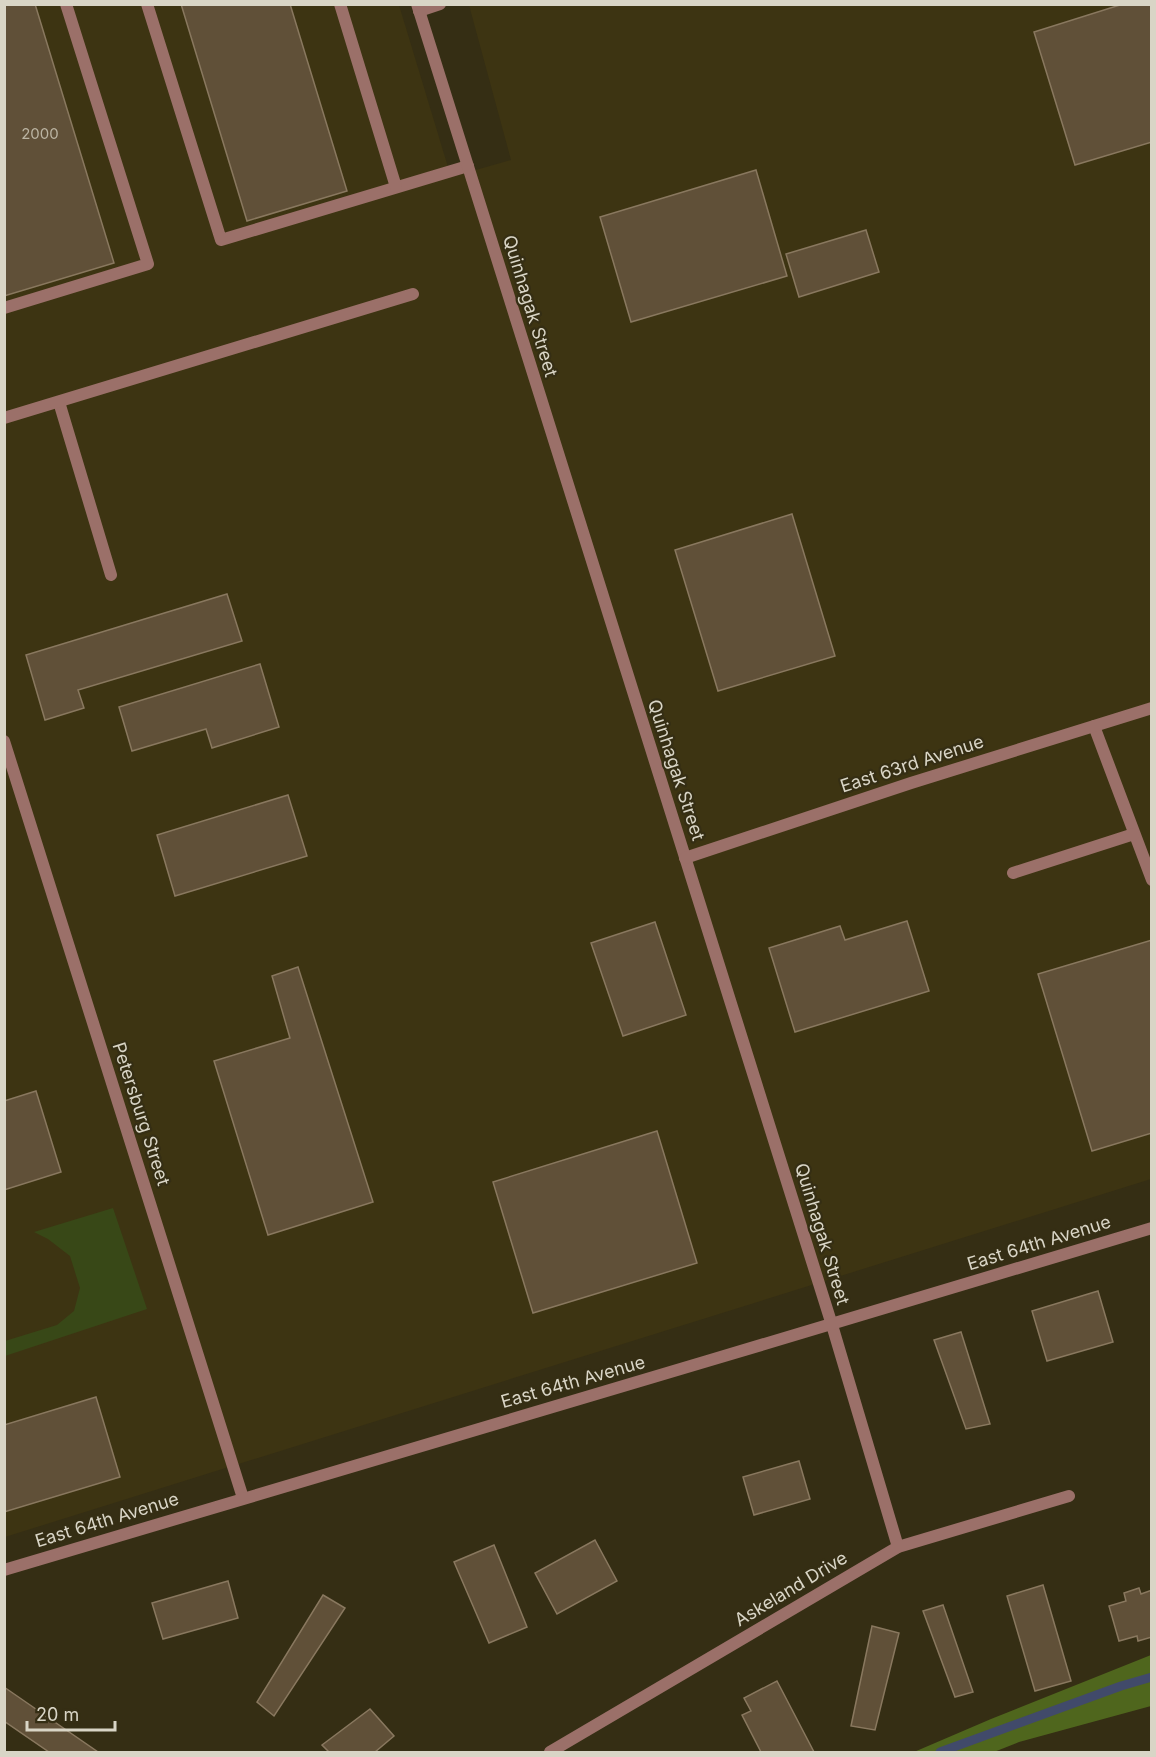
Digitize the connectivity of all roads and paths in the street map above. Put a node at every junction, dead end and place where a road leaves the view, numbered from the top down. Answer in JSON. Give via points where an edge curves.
{"nodes":[{"id":1,"x":66,"y":4,"type":"edge"},
{"id":2,"x":147,"y":4,"type":"edge"},
{"id":3,"x":340,"y":4,"type":"edge"},
{"id":4,"x":440,"y":4,"type":"edge"},
{"id":5,"x":418,"y":8,"type":"edge"},
{"id":6,"x":468,"y":166,"type":"junction"},
{"id":7,"x":396,"y":187,"type":"junction"},
{"id":8,"x":413,"y":294,"type":"dead end"},
{"id":9,"x":4,"y":308,"type":"edge"},
{"id":10,"x":59,"y":402,"type":"junction"},
{"id":11,"x":4,"y":418,"type":"edge"},
{"id":12,"x":111,"y":575,"type":"dead end"},
{"id":13,"x":1152,"y":708,"type":"edge"},
{"id":14,"x":1094,"y":726,"type":"junction"},
{"id":15,"x":4,"y":741,"type":"edge"},
{"id":16,"x":1134,"y":834,"type":"junction"},
{"id":17,"x":685,"y":858,"type":"junction"},
{"id":18,"x":1013,"y":873,"type":"dead end"},
{"id":19,"x":1152,"y":880,"type":"edge"},
{"id":20,"x":1152,"y":1228,"type":"edge"},
{"id":21,"x":832,"y":1325,"type":"junction"},
{"id":22,"x":1069,"y":1496,"type":"dead end"},
{"id":23,"x":243,"y":1498,"type":"junction"},
{"id":24,"x":898,"y":1547,"type":"junction"},
{"id":25,"x":4,"y":1570,"type":"edge"},
{"id":26,"x":549,"y":1752,"type":"edge"}],
"edges":[{"from":1,"to":9,"type":"street","via":[[148,264]]},
{"from":2,"to":7,"type":"street","via":[[221,240]]},
{"from":3,"to":7,"type":"street"},
{"from":4,"to":5,"type":"street"},
{"from":5,"to":6,"type":"street","name":"Quinhagak Street"},
{"from":6,"to":7,"type":"street"},
{"from":6,"to":17,"type":"street","name":"Quinhagak Street"},
{"from":8,"to":10,"type":"street"},
{"from":10,"to":11,"type":"street"},
{"from":10,"to":12,"type":"street"},
{"from":13,"to":14,"type":"street","name":"East 63rd Avenue"},
{"from":14,"to":16,"type":"street"},
{"from":14,"to":17,"type":"street","name":"East 63rd Avenue"},
{"from":15,"to":23,"type":"street","name":"Petersburg Street"},
{"from":16,"to":18,"type":"street"},
{"from":16,"to":19,"type":"street"},
{"from":17,"to":21,"type":"street","name":"Quinhagak Street"},
{"from":20,"to":21,"type":"street","name":"East 64th Avenue"},
{"from":21,"to":23,"type":"street","name":"East 64th Avenue"},
{"from":21,"to":24,"type":"street","name":"Quinhagak Street"},
{"from":22,"to":24,"type":"street","name":"Askeland Drive"},
{"from":23,"to":25,"type":"street","name":"East 64th Avenue"},
{"from":24,"to":26,"type":"street","name":"Askeland Drive"}]}
